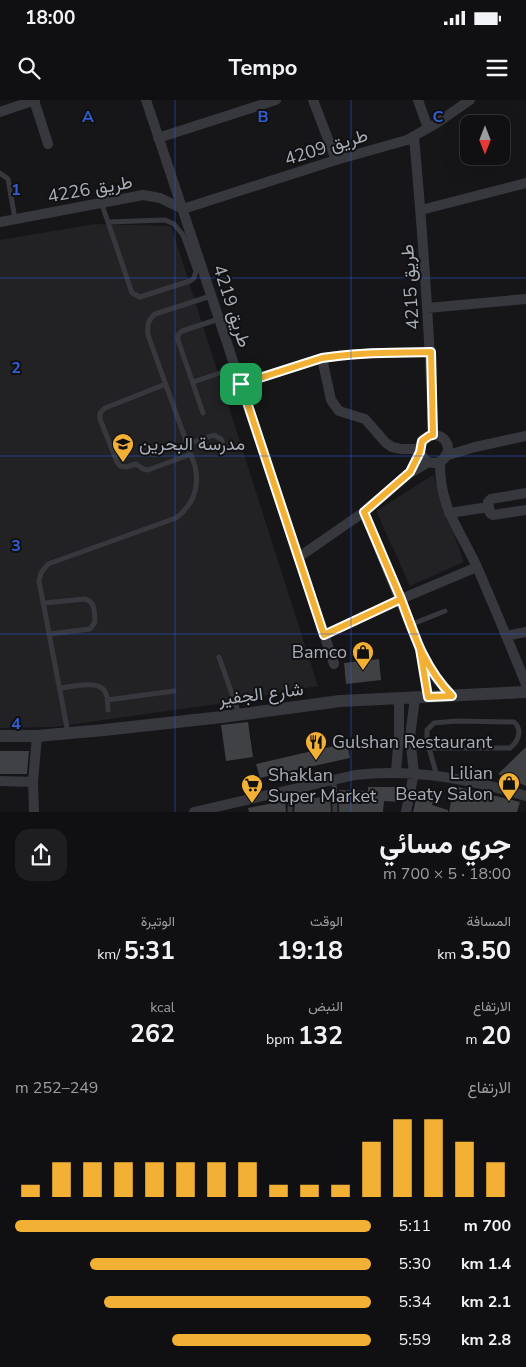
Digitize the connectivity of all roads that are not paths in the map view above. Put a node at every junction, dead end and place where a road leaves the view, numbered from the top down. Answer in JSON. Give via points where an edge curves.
{"nodes":[{"id":1,"x":35,"y":100,"type":"edge"},
{"id":2,"x":146,"y":100,"type":"edge"},
{"id":3,"x":276,"y":100,"type":"edge"},
{"id":4,"x":313,"y":100,"type":"edge"},
{"id":5,"x":418,"y":100,"type":"edge"},
{"id":6,"x":470,"y":100,"type":"edge"},
{"id":7,"x":0,"y":112,"type":"edge"},
{"id":8,"x":428,"y":128,"type":"junction"},
{"id":9,"x":414,"y":137,"type":"junction"},
{"id":10,"x":158,"y":138,"type":"junction"},
{"id":11,"x":48,"y":144,"type":"dead end"},
{"id":12,"x":336,"y":160,"type":"junction"},
{"id":13,"x":0,"y":173,"type":"edge"},
{"id":14,"x":526,"y":183,"type":"edge"},
{"id":15,"x":101,"y":202,"type":"junction"},
{"id":16,"x":183,"y":209,"type":"junction"},
{"id":17,"x":421,"y":210,"type":"junction"},
{"id":18,"x":15,"y":219,"type":"junction"},
{"id":19,"x":0,"y":222,"type":"edge"},
{"id":20,"x":108,"y":222,"type":"junction"},
{"id":21,"x":211,"y":296,"type":"junction"},
{"id":22,"x":526,"y":300,"type":"edge"},
{"id":23,"x":427,"y":308,"type":"junction"},
{"id":24,"x":219,"y":318,"type":"junction"},
{"id":25,"x":431,"y":352,"type":"junction"},
{"id":26,"x":322,"y":358,"type":"junction"},
{"id":27,"x":236,"y":368,"type":"junction"},
{"id":28,"x":193,"y":382,"type":"junction"},
{"id":29,"x":166,"y":384,"type":"junction"},
{"id":30,"x":241,"y":384,"type":"junction"},
{"id":31,"x":203,"y":413,"type":"dead end"},
{"id":32,"x":433,"y":435,"type":"junction"},
{"id":33,"x":526,"y":436,"type":"edge"},
{"id":34,"x":445,"y":441,"type":"junction"},
{"id":35,"x":188,"y":444,"type":"junction"},
{"id":36,"x":475,"y":447,"type":"junction"},
{"id":37,"x":420,"y":450,"type":"junction"},
{"id":38,"x":225,"y":451,"type":"dead end"},
{"id":39,"x":191,"y":454,"type":"junction"},
{"id":40,"x":443,"y":459,"type":"junction"},
{"id":41,"x":429,"y":462,"type":"junction"},
{"id":42,"x":410,"y":472,"type":"junction"},
{"id":43,"x":526,"y":493,"type":"edge"},
{"id":44,"x":489,"y":507,"type":"junction"},
{"id":45,"x":526,"y":510,"type":"edge"},
{"id":46,"x":364,"y":512,"type":"junction"},
{"id":47,"x":449,"y":513,"type":"junction"},
{"id":48,"x":299,"y":557,"type":"junction"},
{"id":49,"x":477,"y":567,"type":"junction"},
{"id":50,"x":401,"y":599,"type":"junction"},
{"id":51,"x":44,"y":603,"type":"junction"},
{"id":52,"x":444,"y":610,"type":"dead end"},
{"id":53,"x":410,"y":625,"type":"junction"},
{"id":54,"x":526,"y":632,"type":"edge"},
{"id":55,"x":50,"y":634,"type":"junction"},
{"id":56,"x":324,"y":635,"type":"junction"},
{"id":57,"x":506,"y":636,"type":"junction"},
{"id":58,"x":420,"y":649,"type":"junction"},
{"id":59,"x":220,"y":657,"type":"dead end"},
{"id":60,"x":334,"y":664,"type":"dead end"},
{"id":61,"x":526,"y":684,"type":"edge"},
{"id":62,"x":60,"y":688,"type":"junction"},
{"id":63,"x":174,"y":691,"type":"dead end"},
{"id":64,"x":526,"y":692,"type":"edge"},
{"id":65,"x":452,"y":696,"type":"junction"},
{"id":66,"x":428,"y":697,"type":"junction"},
{"id":67,"x":399,"y":698,"type":"junction"},
{"id":68,"x":415,"y":698,"type":"junction"},
{"id":69,"x":107,"y":700,"type":"junction"},
{"id":70,"x":108,"y":710,"type":"dead end"},
{"id":71,"x":239,"y":715,"type":"junction"},
{"id":72,"x":68,"y":733,"type":"junction"},
{"id":73,"x":399,"y":735,"type":"junction"},
{"id":74,"x":0,"y":736,"type":"edge"},
{"id":75,"x":37,"y":736,"type":"junction"},
{"id":76,"x":410,"y":737,"type":"junction"},
{"id":77,"x":430,"y":748,"type":"junction"},
{"id":78,"x":396,"y":772,"type":"junction"},
{"id":79,"x":414,"y":773,"type":"junction"},
{"id":80,"x":437,"y":776,"type":"junction"},
{"id":81,"x":334,"y":780,"type":"junction"},
{"id":82,"x":0,"y":781,"type":"edge"},
{"id":83,"x":33,"y":782,"type":"junction"},
{"id":84,"x":291,"y":789,"type":"junction"},
{"id":85,"x":526,"y":796,"type":"edge"},
{"id":86,"x":34,"y":812,"type":"edge"},
{"id":87,"x":194,"y":812,"type":"edge"},
{"id":88,"x":290,"y":812,"type":"edge"},
{"id":89,"x":335,"y":812,"type":"edge"},
{"id":90,"x":406,"y":812,"type":"edge"}],
"edges":[{"from":1,"to":7,"type":"street"},
{"from":1,"to":11,"type":"street"},
{"from":2,"to":10,"type":"street","name":"طريق 4219"},
{"from":3,"to":10,"type":"street"},
{"from":4,"to":12,"type":"street"},
{"from":5,"to":8,"type":"street"},
{"from":6,"to":8,"type":"street","name":"طريق 4209"},
{"from":8,"to":9,"type":"street","name":"طريق 4209"},
{"from":9,"to":12,"type":"street","name":"طريق 4209"},
{"from":9,"to":17,"type":"street","name":"طريق 4215"},
{"from":10,"to":16,"type":"street","name":"طريق 4219"},
{"from":12,"to":16,"type":"street","name":"طريق 4209"},
{"from":13,"to":18,"type":"lane","via":[[8,179]]},
{"from":14,"to":17,"type":"street"},
{"from":15,"to":16,"type":"street","name":"طريق 4226","via":[[152,196]]},
{"from":15,"to":18,"type":"street","name":"طريق 4226"},
{"from":15,"to":20,"type":"lane"},
{"from":16,"to":21,"type":"street","name":"طريق 4219"},
{"from":17,"to":23,"type":"street","name":"طريق 4215"},
{"from":18,"to":19,"type":"street","name":"طريق 4226"},
{"from":20,"to":20,"type":"lane","via":[[134,295],[143,296],[194,278],[196,271],[183,234],[174,224],[165,220]]},
{"from":21,"to":24,"type":"street","name":"طريق 4219"},
{"from":21,"to":29,"type":"lane","via":[[155,314],[150,320],[148,335]]},
{"from":22,"to":23,"type":"street"},
{"from":23,"to":25,"type":"street","name":"طريق 4215"},
{"from":24,"to":27,"type":"street","name":"طريق 4219"},
{"from":24,"to":28,"type":"lane","via":[[182,330],[178,338]]},
{"from":25,"to":26,"type":"street","via":[[358,353]]},
{"from":25,"to":32,"type":"street","name":"طريق 4215"},
{"from":26,"to":30,"type":"street"},
{"from":26,"to":37,"type":"street","via":[[331,400],[339,411],[365,419],[392,447]]},
{"from":27,"to":28,"type":"lane"},
{"from":27,"to":30,"type":"street","name":"طريق 4219"},
{"from":28,"to":31,"type":"lane"},
{"from":29,"to":35,"type":"lane"},
{"from":29,"to":39,"type":"lane","via":[[105,408],[100,419],[120,466],[136,464],[148,470]]},
{"from":30,"to":48,"type":"street","name":"طريق 4219"},
{"from":32,"to":34,"type":"street"},
{"from":32,"to":37,"type":"street","via":[[422,441]]},
{"from":33,"to":36,"type":"street"},
{"from":34,"to":36,"type":"street","via":[[462,447]]},
{"from":34,"to":40,"type":"street","via":[[447,449]]},
{"from":35,"to":38,"type":"lane","via":[[214,435],[221,438]]},
{"from":35,"to":39,"type":"lane"},
{"from":36,"to":40,"type":"street"},
{"from":37,"to":41,"type":"street"},
{"from":37,"to":42,"type":"street"},
{"from":39,"to":51,"type":"lane","via":[[198,481],[187,508],[176,518],[48,564],[40,577]]},
{"from":40,"to":41,"type":"street"},
{"from":40,"to":47,"type":"street","via":[[441,487]]},
{"from":41,"to":42,"type":"street"},
{"from":42,"to":46,"type":"street"},
{"from":43,"to":44,"type":"street","via":[[491,500]]},
{"from":44,"to":45,"type":"street","via":[[493,515]]},
{"from":44,"to":47,"type":"street"},
{"from":46,"to":48,"type":"street"},
{"from":46,"to":50,"type":"street"},
{"from":47,"to":49,"type":"street"},
{"from":48,"to":56,"type":"street","name":"طريق 4219"},
{"from":49,"to":50,"type":"street"},
{"from":49,"to":57,"type":"street"},
{"from":50,"to":53,"type":"street"},
{"from":50,"to":56,"type":"street"},
{"from":51,"to":55,"type":"lane"},
{"from":51,"to":55,"type":"lane","via":[[85,598],[93,604],[95,622],[90,629]]},
{"from":52,"to":53,"type":"lane"},
{"from":53,"to":58,"type":"street"},
{"from":54,"to":57,"type":"street"},
{"from":55,"to":62,"type":"lane"},
{"from":56,"to":60,"type":"street","name":"طريق 4219"},
{"from":57,"to":61,"type":"street"},
{"from":58,"to":65,"type":"street","via":[[432,673]]},
{"from":58,"to":66,"type":"street"},
{"from":59,"to":71,"type":"lane"},
{"from":62,"to":69,"type":"lane","via":[[97,685],[106,691]]},
{"from":62,"to":72,"type":"lane"},
{"from":63,"to":69,"type":"lane"},
{"from":64,"to":65,"type":"street","name":"شارع الجفير"},
{"from":65,"to":66,"type":"street","name":"شارع الجفير"},
{"from":66,"to":68,"type":"street","name":"شارع الجفير"},
{"from":67,"to":68,"type":"street","name":"شارع الجفير"},
{"from":67,"to":71,"type":"street","name":"شارع الجفير","via":[[340,701]]},
{"from":67,"to":73,"type":"street"},
{"from":68,"to":76,"type":"street"},
{"from":69,"to":70,"type":"lane"},
{"from":71,"to":72,"type":"street","name":"شارع الجفير"},
{"from":72,"to":75,"type":"street","name":"شارع الجفير"},
{"from":73,"to":76,"type":"street"},
{"from":73,"to":78,"type":"street"},
{"from":74,"to":75,"type":"street","name":"شارع الجفير"},
{"from":75,"to":83,"type":"street"},
{"from":76,"to":79,"type":"street"},
{"from":77,"to":77,"type":"lane","via":[[427,730],[434,723],[514,722],[519,730],[515,745],[510,748]]},
{"from":77,"to":80,"type":"lane"},
{"from":78,"to":79,"type":"street"},
{"from":78,"to":81,"type":"street"},
{"from":79,"to":80,"type":"street"},
{"from":79,"to":90,"type":"street"},
{"from":80,"to":85,"type":"street","via":[[488,784]]},
{"from":81,"to":84,"type":"street"},
{"from":81,"to":89,"type":"lane"},
{"from":82,"to":83,"type":"street"},
{"from":83,"to":86,"type":"street"},
{"from":84,"to":87,"type":"street"},
{"from":84,"to":88,"type":"lane"}]}
